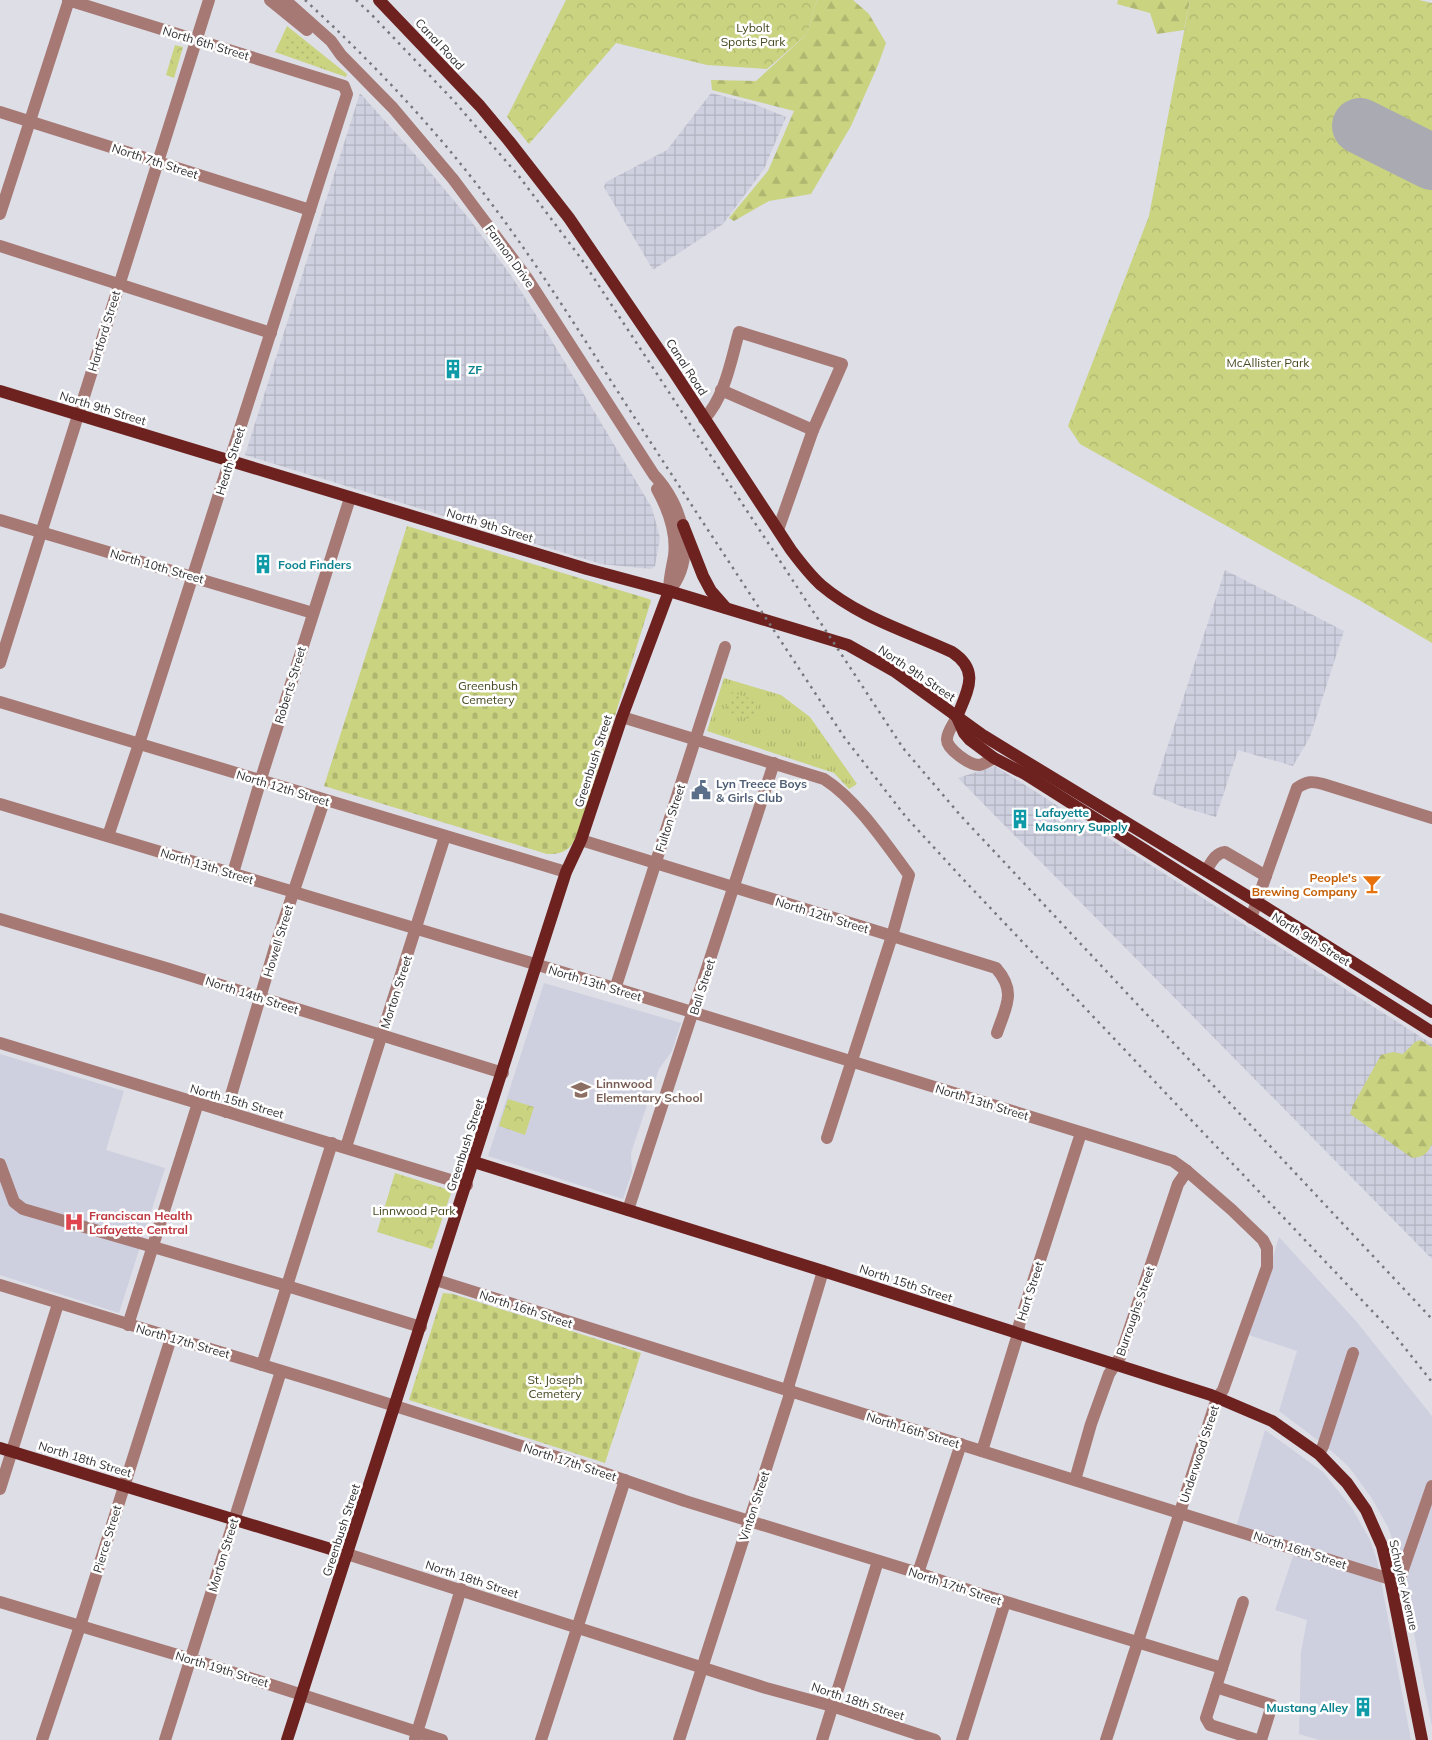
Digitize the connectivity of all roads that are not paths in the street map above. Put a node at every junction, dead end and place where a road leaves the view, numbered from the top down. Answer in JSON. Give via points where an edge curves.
{"nodes":[{"id":1,"x":69,"y":0,"type":"edge"},
{"id":2,"x":208,"y":0,"type":"edge"},
{"id":3,"x":270,"y":0,"type":"edge"},
{"id":4,"x":285,"y":0,"type":"edge"},
{"id":5,"x":379,"y":0,"type":"edge"},
{"id":6,"x":196,"y":40,"type":"junction"},
{"id":7,"x":342,"y":55,"type":"junction"},
{"id":8,"x":344,"y":86,"type":"joint"},
{"id":9,"x":0,"y":112,"type":"edge"},
{"id":10,"x":30,"y":121,"type":"junction"},
{"id":11,"x":158,"y":162,"type":"junction"},
{"id":12,"x":310,"y":210,"type":"junction"},
{"id":13,"x":0,"y":214,"type":"edge"},
{"id":14,"x":0,"y":246,"type":"edge"},
{"id":15,"x":119,"y":284,"type":"junction"},
{"id":16,"x":271,"y":333,"type":"junction"},
{"id":17,"x":721,"y":390,"type":"junction"},
{"id":18,"x":0,"y":391,"type":"edge"},
{"id":19,"x":78,"y":415,"type":"junction"},
{"id":20,"x":704,"y":419,"type":"junction"},
{"id":21,"x":813,"y":430,"type":"junction"},
{"id":22,"x":230,"y":462,"type":"junction"},
{"id":23,"x":654,"y":476,"type":"junction"},
{"id":24,"x":350,"y":498,"type":"junction"},
{"id":25,"x":0,"y":520,"type":"edge"},
{"id":26,"x":683,"y":525,"type":"junction"},
{"id":27,"x":778,"y":530,"type":"junction"},
{"id":28,"x":41,"y":533,"type":"junction"},
{"id":29,"x":192,"y":576,"type":"junction"},
{"id":30,"x":669,"y":591,"type":"junction"},
{"id":31,"x":726,"y":608,"type":"junction"},
{"id":32,"x":313,"y":613,"type":"junction"},
{"id":33,"x":725,"y":647,"type":"dead end"},
{"id":34,"x":0,"y":663,"type":"edge"},
{"id":35,"x":0,"y":702,"type":"edge"},
{"id":36,"x":622,"y":717,"type":"junction"},
{"id":37,"x":957,"y":717,"type":"junction"},
{"id":38,"x":696,"y":740,"type":"junction"},
{"id":39,"x":139,"y":744,"type":"junction"},
{"id":40,"x":994,"y":758,"type":"junction"},
{"id":41,"x":774,"y":763,"type":"junction"},
{"id":42,"x":260,"y":780,"type":"junction"},
{"id":43,"x":324,"y":801,"type":"junction"},
{"id":44,"x":0,"y":804,"type":"edge"},
{"id":45,"x":1432,"y":818,"type":"edge"},
{"id":46,"x":108,"y":836,"type":"junction"},
{"id":47,"x":445,"y":836,"type":"junction"},
{"id":48,"x":581,"y":840,"type":"junction"},
{"id":49,"x":655,"y":863,"type":"junction"},
{"id":50,"x":1206,"y":871,"type":"junction"},
{"id":51,"x":566,"y":872,"type":"junction"},
{"id":52,"x":233,"y":873,"type":"junction"},
{"id":53,"x":1266,"y":876,"type":"junction"},
{"id":54,"x":734,"y":888,"type":"junction"},
{"id":55,"x":293,"y":892,"type":"junction"},
{"id":56,"x":1257,"y":902,"type":"junction"},
{"id":57,"x":1251,"y":918,"type":"junction"},
{"id":58,"x":0,"y":920,"type":"edge"},
{"id":59,"x":416,"y":930,"type":"junction"},
{"id":60,"x":892,"y":936,"type":"junction"},
{"id":61,"x":537,"y":965,"type":"junction"},
{"id":62,"x":614,"y":989,"type":"junction"},
{"id":63,"x":260,"y":998,"type":"junction"},
{"id":64,"x":1432,"y":1012,"type":"edge"},
{"id":65,"x":693,"y":1014,"type":"junction"},
{"id":66,"x":1432,"y":1032,"type":"edge"},
{"id":67,"x":997,"y":1033,"type":"dead end"},
{"id":68,"x":381,"y":1035,"type":"junction"},
{"id":69,"x":0,"y":1043,"type":"edge"},
{"id":70,"x":852,"y":1062,"type":"junction"},
{"id":71,"x":503,"y":1073,"type":"junction"},
{"id":72,"x":198,"y":1104,"type":"junction"},
{"id":73,"x":226,"y":1112,"type":"junction"},
{"id":74,"x":1081,"y":1133,"type":"junction"},
{"id":75,"x":826,"y":1138,"type":"dead end"},
{"id":76,"x":332,"y":1143,"type":"junction"},
{"id":77,"x":346,"y":1147,"type":"junction"},
{"id":78,"x":474,"y":1162,"type":"junction"},
{"id":79,"x":0,"y":1164,"type":"edge"},
{"id":80,"x":1187,"y":1171,"type":"junction"},
{"id":81,"x":467,"y":1184,"type":"junction"},
{"id":82,"x":628,"y":1210,"type":"junction"},
{"id":83,"x":153,"y":1246,"type":"junction"},
{"id":84,"x":823,"y":1271,"type":"junction"},
{"id":85,"x":436,"y":1280,"type":"junction"},
{"id":86,"x":0,"y":1285,"type":"edge"},
{"id":87,"x":287,"y":1286,"type":"junction"},
{"id":88,"x":58,"y":1304,"type":"junction"},
{"id":89,"x":128,"y":1325,"type":"junction"},
{"id":90,"x":421,"y":1327,"type":"junction"},
{"id":91,"x":1018,"y":1334,"type":"junction"},
{"id":92,"x":171,"y":1338,"type":"junction"},
{"id":93,"x":1353,"y":1353,"type":"dead end"},
{"id":94,"x":262,"y":1365,"type":"junction"},
{"id":95,"x":1115,"y":1366,"type":"junction"},
{"id":96,"x":281,"y":1371,"type":"junction"},
{"id":97,"x":788,"y":1390,"type":"junction"},
{"id":98,"x":1217,"y":1398,"type":"junction"},
{"id":99,"x":395,"y":1406,"type":"junction"},
{"id":100,"x":961,"y":1444,"type":"junction"},
{"id":101,"x":6,"y":1450,"type":"edge"},
{"id":102,"x":982,"y":1451,"type":"junction"},
{"id":103,"x":1319,"y":1454,"type":"junction"},
{"id":104,"x":625,"y":1480,"type":"junction"},
{"id":105,"x":1075,"y":1480,"type":"junction"},
{"id":106,"x":124,"y":1485,"type":"junction"},
{"id":107,"x":1432,"y":1486,"type":"edge"},
{"id":108,"x":0,"y":1489,"type":"edge"},
{"id":109,"x":1180,"y":1512,"type":"junction"},
{"id":110,"x":235,"y":1519,"type":"junction"},
{"id":111,"x":750,"y":1520,"type":"junction"},
{"id":112,"x":347,"y":1554,"type":"junction"},
{"id":113,"x":878,"y":1560,"type":"junction"},
{"id":114,"x":918,"y":1573,"type":"junction"},
{"id":115,"x":1390,"y":1579,"type":"junction"},
{"id":116,"x":461,"y":1589,"type":"junction"},
{"id":117,"x":0,"y":1602,"type":"edge"},
{"id":118,"x":1006,"y":1602,"type":"junction"},
{"id":119,"x":1243,"y":1602,"type":"dead end"},
{"id":120,"x":80,"y":1626,"type":"junction"},
{"id":121,"x":577,"y":1626,"type":"junction"},
{"id":122,"x":1138,"y":1643,"type":"junction"},
{"id":123,"x":191,"y":1659,"type":"junction"},
{"id":124,"x":702,"y":1667,"type":"junction"},
{"id":125,"x":1222,"y":1668,"type":"junction"},
{"id":126,"x":1216,"y":1687,"type":"junction"},
{"id":127,"x":302,"y":1694,"type":"junction"},
{"id":128,"x":832,"y":1706,"type":"junction"},
{"id":129,"x":416,"y":1736,"type":"edge"},
{"id":130,"x":42,"y":1740,"type":"edge"},
{"id":131,"x":165,"y":1740,"type":"edge"},
{"id":132,"x":287,"y":1740,"type":"edge"},
{"id":133,"x":442,"y":1740,"type":"edge"},
{"id":134,"x":540,"y":1740,"type":"edge"},
{"id":135,"x":679,"y":1740,"type":"edge"},
{"id":136,"x":822,"y":1740,"type":"edge"},
{"id":137,"x":935,"y":1740,"type":"edge"},
{"id":138,"x":962,"y":1740,"type":"edge"},
{"id":139,"x":1106,"y":1740,"type":"edge"},
{"id":140,"x":1257,"y":1740,"type":"edge"},
{"id":141,"x":1261,"y":1740,"type":"edge"},
{"id":142,"x":1422,"y":1740,"type":"edge"}],
"edges":[{"from":1,"to":6,"type":"street","name":"North 6th Street"},
{"from":1,"to":10,"type":"street"},
{"from":2,"to":6,"type":"street","name":"Hartford Street"},
{"from":3,"to":7,"type":"street","name":"Fannon Drive"},
{"from":4,"to":7,"type":"street","name":"Fannon Drive"},
{"from":5,"to":20,"type":"main road","name":"Canal Road","via":[[480,106],[563,210]]},
{"from":6,"to":8,"type":"street","name":"North 6th Street"},
{"from":6,"to":11,"type":"street","name":"Hartford Street"},
{"from":7,"to":23,"type":"street","name":"Fannon Drive","via":[[453,179],[521,271]]},
{"from":8,"to":12,"type":"street","name":"Heath Street","via":[[347,94]]},
{"from":9,"to":10,"type":"street","name":"North 7th Street"},
{"from":10,"to":11,"type":"street","name":"North 7th Street"},
{"from":10,"to":13,"type":"street"},
{"from":11,"to":12,"type":"street","name":"North 7th Street"},
{"from":11,"to":15,"type":"street","name":"Hartford Street"},
{"from":12,"to":16,"type":"street","name":"Heath Street"},
{"from":14,"to":15,"type":"street"},
{"from":15,"to":16,"type":"street"},
{"from":15,"to":19,"type":"street","name":"Hartford Street"},
{"from":16,"to":22,"type":"street","name":"Heath Street"},
{"from":17,"to":20,"type":"street","via":[[712,411]]},
{"from":17,"to":21,"type":"street"},
{"from":17,"to":21,"type":"street","via":[[739,332],[842,364]]},
{"from":18,"to":19,"type":"main road","name":"North 9th Street"},
{"from":19,"to":22,"type":"main road","name":"North 9th Street"},
{"from":19,"to":28,"type":"street","name":"Hartford Street"},
{"from":20,"to":27,"type":"main road","name":"Canal Road"},
{"from":21,"to":27,"type":"street"},
{"from":22,"to":24,"type":"main road","name":"North 9th Street"},
{"from":22,"to":29,"type":"street","name":"Heath Street"},
{"from":23,"to":26,"type":"street","name":"Fannon Drive","via":[[663,484]]},
{"from":23,"to":30,"type":"street","name":"Fannon Drive","via":[[674,540]]},
{"from":24,"to":30,"type":"main road","name":"North 9th Street"},
{"from":24,"to":32,"type":"street","name":"Roberts Street"},
{"from":25,"to":28,"type":"street","name":"North 10th Street"},
{"from":26,"to":30,"type":"street","name":"Fannon Drive","via":[[684,552],[678,581]]},
{"from":26,"to":31,"type":"main road","via":[[703,576]]},
{"from":27,"to":37,"type":"main road","name":"Canal Road","via":[[805,568],[835,596],[873,619],[940,646],[960,658],[968,667],[970,677]]},
{"from":28,"to":29,"type":"street","name":"North 10th Street"},
{"from":28,"to":34,"type":"street","name":"Hartford Street"},
{"from":29,"to":32,"type":"street","name":"North 10th Street"},
{"from":29,"to":39,"type":"street","name":"Heath Street"},
{"from":30,"to":31,"type":"main road","name":"North 9th Street"},
{"from":30,"to":36,"type":"main road","name":"Greenbush Street"},
{"from":31,"to":37,"type":"main road","name":"North 9th Street","via":[[848,644],[894,671]]},
{"from":32,"to":42,"type":"street","name":"Roberts Street"},
{"from":33,"to":38,"type":"street","name":"Fulton Street"},
{"from":35,"to":39,"type":"street","name":"North 12th Street"},
{"from":36,"to":38,"type":"street"},
{"from":36,"to":48,"type":"main road","name":"Greenbush Street"},
{"from":37,"to":40,"type":"main road","name":"North 9th Street","via":[[964,733]]},
{"from":37,"to":40,"type":"street","via":[[947,738],[951,748],[972,764],[983,764]]},
{"from":37,"to":50,"type":"main road","name":"North 9th Street"},
{"from":38,"to":41,"type":"street"},
{"from":38,"to":49,"type":"street","name":"Fulton Street"},
{"from":39,"to":42,"type":"street","name":"North 12th Street"},
{"from":39,"to":46,"type":"street","name":"Heath Street"},
{"from":40,"to":57,"type":"main road","name":"North 9th Street","via":[[1025,774]]},
{"from":41,"to":54,"type":"street","name":"Ball Street"},
{"from":41,"to":60,"type":"street","via":[[824,779],[837,787],[910,875]]},
{"from":42,"to":43,"type":"street","name":"North 12th Street"},
{"from":42,"to":52,"type":"street","name":"Roberts Street"},
{"from":43,"to":47,"type":"street","name":"North 12th Street"},
{"from":43,"to":55,"type":"street","name":"Howell Street"},
{"from":44,"to":46,"type":"street","name":"North 13th Street"},
{"from":45,"to":53,"type":"street","via":[[1311,781],[1297,788]]},
{"from":46,"to":52,"type":"street","name":"North 13th Street"},
{"from":47,"to":51,"type":"street","name":"North 12th Street"},
{"from":47,"to":59,"type":"street","name":"Morton Street"},
{"from":48,"to":49,"type":"street","name":"North 12th Street"},
{"from":48,"to":51,"type":"main road","name":"Greenbush Street"},
{"from":49,"to":54,"type":"street","name":"North 12th Street"},
{"from":49,"to":62,"type":"street","name":"Fulton Street"},
{"from":50,"to":53,"type":"street","via":[[1220,852],[1225,852]]},
{"from":50,"to":56,"type":"main road","name":"North 9th Street"},
{"from":51,"to":61,"type":"main road","name":"Greenbush Street"},
{"from":52,"to":55,"type":"street","name":"North 13th Street"},
{"from":53,"to":56,"type":"street"},
{"from":54,"to":60,"type":"street","name":"North 12th Street"},
{"from":54,"to":65,"type":"street","name":"Ball Street"},
{"from":55,"to":59,"type":"street","name":"North 13th Street"},
{"from":55,"to":63,"type":"street","name":"Howell Street"},
{"from":56,"to":57,"type":"street"},
{"from":56,"to":64,"type":"main road","name":"North 9th Street"},
{"from":57,"to":66,"type":"main road","name":"North 9th Street"},
{"from":58,"to":63,"type":"street","name":"North 14th Street"},
{"from":59,"to":61,"type":"street","name":"North 13th Street"},
{"from":59,"to":68,"type":"street","name":"Morton Street"},
{"from":60,"to":67,"type":"street","name":"North 12th Street","via":[[996,968],[1004,977],[1008,990]]},
{"from":60,"to":70,"type":"street"},
{"from":61,"to":62,"type":"street","name":"North 13th Street"},
{"from":61,"to":71,"type":"main road","name":"Greenbush Street"},
{"from":62,"to":65,"type":"street","name":"North 13th Street"},
{"from":63,"to":68,"type":"street","name":"North 14th Street"},
{"from":63,"to":73,"type":"street","name":"Howell Street"},
{"from":65,"to":70,"type":"street","name":"North 13th Street"},
{"from":65,"to":82,"type":"street","name":"Ball Street"},
{"from":68,"to":71,"type":"street","name":"North 14th Street"},
{"from":68,"to":77,"type":"street","name":"Morton Street"},
{"from":69,"to":72,"type":"street","name":"North 15th Street"},
{"from":70,"to":74,"type":"street","name":"North 13th Street"},
{"from":70,"to":75,"type":"street"},
{"from":71,"to":78,"type":"main road","name":"Greenbush Street"},
{"from":72,"to":73,"type":"street","name":"North 15th Street"},
{"from":72,"to":83,"type":"street"},
{"from":73,"to":76,"type":"street","name":"North 15th Street"},
{"from":74,"to":80,"type":"street","name":"North 13th Street","via":[[1173,1161]]},
{"from":74,"to":91,"type":"street","name":"Hart Street","via":[[1018,1325]]},
{"from":76,"to":77,"type":"street","name":"North 15th Street"},
{"from":76,"to":87,"type":"street"},
{"from":77,"to":81,"type":"street","name":"North 15th Street"},
{"from":78,"to":81,"type":"main road","name":"Greenbush Street"},
{"from":78,"to":82,"type":"main road","name":"North 15th Street"},
{"from":79,"to":83,"type":"street","via":[[14,1202],[20,1208]]},
{"from":80,"to":95,"type":"street","name":"Burroughs Street","via":[[1178,1184]]},
{"from":80,"to":98,"type":"street","name":"Underwood Street","via":[[1232,1210],[1267,1248],[1267,1267]]},
{"from":81,"to":85,"type":"main road","name":"Greenbush Street"},
{"from":82,"to":84,"type":"main road","name":"North 15th Street"},
{"from":83,"to":87,"type":"street"},
{"from":83,"to":89,"type":"street"},
{"from":84,"to":91,"type":"main road","name":"North 15th Street"},
{"from":84,"to":97,"type":"street","name":"Vinton Street"},
{"from":85,"to":90,"type":"main road","name":"Greenbush Street"},
{"from":85,"to":97,"type":"street","name":"North 16th Street"},
{"from":86,"to":88,"type":"street","name":"North 17th Street"},
{"from":87,"to":90,"type":"street"},
{"from":87,"to":94,"type":"street"},
{"from":88,"to":89,"type":"street","name":"North 17th Street"},
{"from":88,"to":101,"type":"street"},
{"from":89,"to":92,"type":"street","name":"North 17th Street"},
{"from":90,"to":99,"type":"main road","name":"Greenbush Street"},
{"from":91,"to":95,"type":"main road","name":"North 15th Street"},
{"from":91,"to":102,"type":"street","name":"Hart Street"},
{"from":92,"to":94,"type":"street","name":"North 17th Street"},
{"from":92,"to":106,"type":"street","name":"Pierce Street"},
{"from":93,"to":103,"type":"street"},
{"from":94,"to":96,"type":"street","name":"North 17th Street"},
{"from":95,"to":98,"type":"main road","name":"North 15th Street"},
{"from":95,"to":105,"type":"street","name":"Burroughs Street","via":[[1100,1399]]},
{"from":96,"to":99,"type":"street","name":"North 17th Street"},
{"from":96,"to":110,"type":"street","name":"Morton Street"},
{"from":97,"to":100,"type":"street","name":"North 16th Street"},
{"from":97,"to":111,"type":"street","name":"Vinton Street","via":[[789,1397]]},
{"from":98,"to":103,"type":"main road","name":"North 15th Street","via":[[1272,1421]]},
{"from":98,"to":109,"type":"street","name":"Underwood Street"},
{"from":99,"to":104,"type":"street","name":"North 17th Street"},
{"from":99,"to":112,"type":"main road","name":"Greenbush Street"},
{"from":100,"to":102,"type":"street","name":"North 16th Street"},
{"from":100,"to":114,"type":"street"},
{"from":101,"to":106,"type":"main road","name":"North 18th Street"},
{"from":101,"to":108,"type":"street"},
{"from":102,"to":105,"type":"street","name":"North 16th Street"},
{"from":103,"to":115,"type":"main road","name":"Schuyler Avenue","via":[[1347,1483],[1366,1510],[1382,1546]]},
{"from":104,"to":111,"type":"street","name":"North 17th Street"},
{"from":104,"to":121,"type":"street"},
{"from":105,"to":109,"type":"street","name":"North 16th Street"},
{"from":106,"to":110,"type":"main road","name":"North 18th Street"},
{"from":106,"to":120,"type":"street","name":"Pierce Street"},
{"from":107,"to":115,"type":"street","via":[[1400,1578]]},
{"from":109,"to":115,"type":"street","name":"North 16th Street"},
{"from":109,"to":122,"type":"street","name":"Underwood Street"},
{"from":110,"to":112,"type":"main road","name":"North 18th Street"},
{"from":110,"to":123,"type":"street","name":"Morton Street"},
{"from":111,"to":113,"type":"street","name":"North 17th Street"},
{"from":111,"to":124,"type":"street","name":"Vinton Street"},
{"from":112,"to":116,"type":"street","name":"North 18th Street"},
{"from":112,"to":127,"type":"main road","name":"Greenbush Street"},
{"from":113,"to":114,"type":"street","name":"North 17th Street"},
{"from":113,"to":128,"type":"street"},
{"from":114,"to":118,"type":"street","name":"North 17th Street"},
{"from":115,"to":142,"type":"main road","name":"Schuyler Avenue"},
{"from":116,"to":121,"type":"street","name":"North 18th Street"},
{"from":116,"to":129,"type":"street"},
{"from":117,"to":120,"type":"street","name":"North 19th Street"},
{"from":118,"to":122,"type":"street","name":"North 17th Street"},
{"from":118,"to":138,"type":"street"},
{"from":119,"to":125,"type":"street"},
{"from":120,"to":123,"type":"street","name":"North 19th Street"},
{"from":120,"to":130,"type":"street","name":"Pierce Street"},
{"from":121,"to":124,"type":"street","name":"North 18th Street"},
{"from":121,"to":134,"type":"street"},
{"from":122,"to":125,"type":"street","name":"North 17th Street"},
{"from":122,"to":139,"type":"street","name":"Underwood Street"},
{"from":123,"to":127,"type":"street","name":"North 19th Street"},
{"from":123,"to":131,"type":"street","name":"Morton Street"},
{"from":124,"to":128,"type":"street","name":"North 18th Street"},
{"from":124,"to":135,"type":"street","name":"Vinton Street"},
{"from":125,"to":126,"type":"street"},
{"from":126,"to":140,"type":"street","via":[[1206,1718],[1210,1725]]},
{"from":126,"to":141,"type":"street","via":[[1272,1705]]},
{"from":127,"to":129,"type":"street","name":"North 19th Street"},
{"from":127,"to":132,"type":"main road","name":"Greenbush Street"},
{"from":128,"to":136,"type":"street"},
{"from":128,"to":137,"type":"street","name":"North 18th Street"},
{"from":129,"to":133,"type":"street","name":"North 19th Street"}]}
